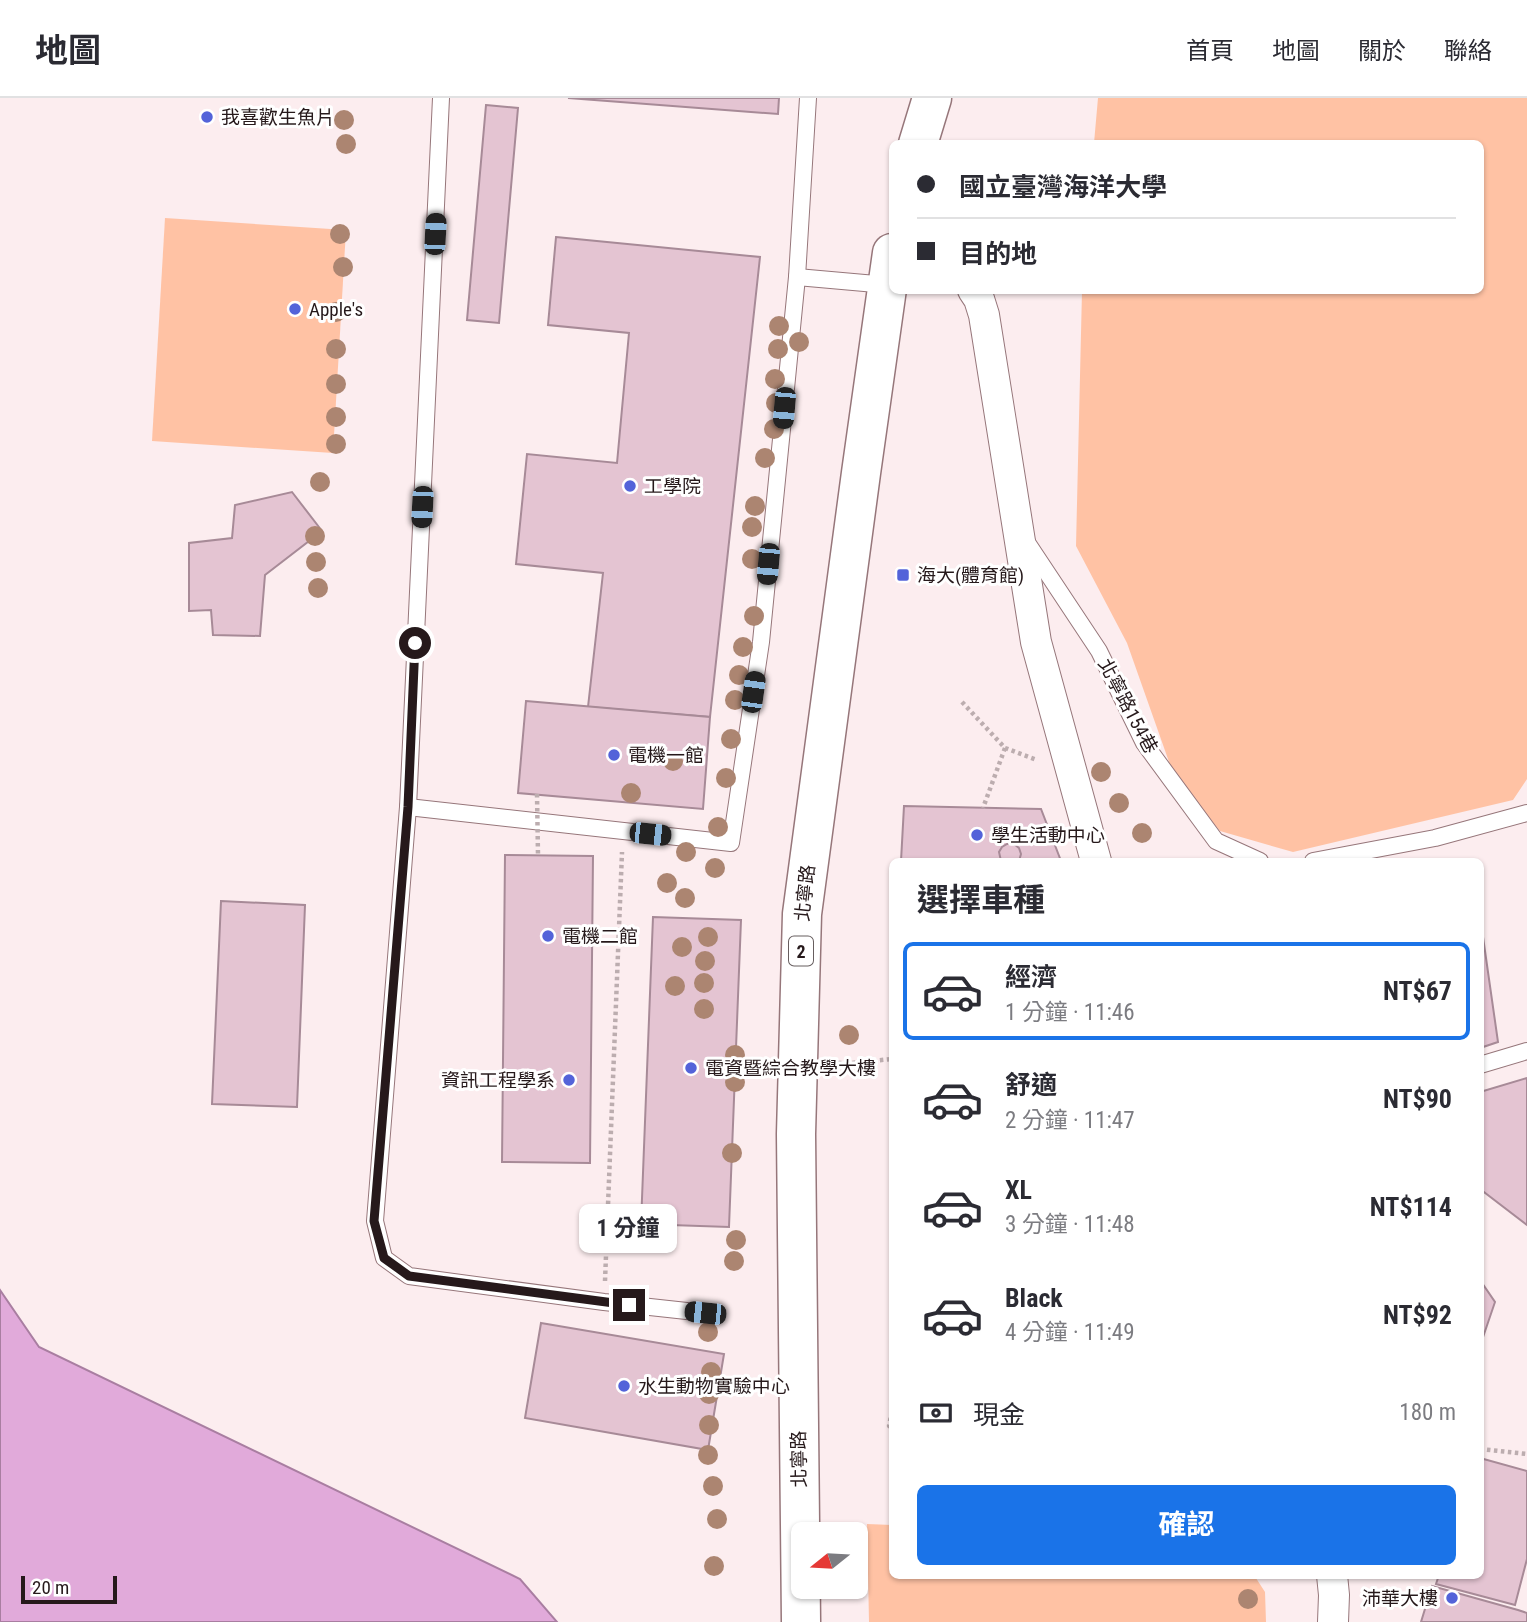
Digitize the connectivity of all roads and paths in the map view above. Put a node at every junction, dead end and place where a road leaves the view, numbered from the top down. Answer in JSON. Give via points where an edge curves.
{"nodes":[{"id":1,"x":442,"y":98,"type":"edge"},
{"id":2,"x":808,"y":98,"type":"edge"},
{"id":3,"x":932,"y":98,"type":"edge"},
{"id":4,"x":919,"y":140,"type":"edge"},
{"id":5,"x":889,"y":274,"type":"edge"},
{"id":6,"x":797,"y":277,"type":"junction"},
{"id":7,"x":889,"y":288,"type":"edge"},
{"id":8,"x":975,"y":294,"type":"edge"},
{"id":9,"x":1017,"y":528,"type":"junction"},
{"id":10,"x":962,"y":702,"type":"dead end"},
{"id":11,"x":537,"y":794,"type":"dead end"},
{"id":12,"x":408,"y":807,"type":"junction"},
{"id":13,"x":983,"y":808,"type":"dead end"},
{"id":14,"x":1527,"y":813,"type":"edge"},
{"id":15,"x":622,"y":830,"type":"junction"},
{"id":16,"x":538,"y":855,"type":"dead end"},
{"id":17,"x":1095,"y":858,"type":"edge"},
{"id":18,"x":1253,"y":858,"type":"edge"},
{"id":19,"x":1329,"y":858,"type":"edge"},
{"id":20,"x":1527,"y":1051,"type":"edge"},
{"id":21,"x":889,"y":1059,"type":"edge"},
{"id":22,"x":851,"y":1063,"type":"dead end"},
{"id":23,"x":1484,"y":1064,"type":"edge"},
{"id":24,"x":604,"y":1303,"type":"junction"},
{"id":25,"x":705,"y":1313,"type":"dead end"},
{"id":26,"x":1484,"y":1449,"type":"edge"},
{"id":27,"x":1527,"y":1454,"type":"edge"},
{"id":28,"x":1332,"y":1579,"type":"edge"},
{"id":29,"x":801,"y":1622,"type":"edge"},
{"id":30,"x":1333,"y":1622,"type":"edge"}],
"edges":[{"from":1,"to":12,"type":"lane"},
{"from":2,"to":6,"type":"lane"},
{"from":3,"to":4,"type":"main road"},
{"from":5,"to":6,"type":"lane"},
{"from":6,"to":15,"type":"lane","via":[[761,642],[731,843]]},
{"from":7,"to":29,"type":"main road","name":"北寧路","number":"2","via":[[802,914],[796,1134]]},
{"from":8,"to":9,"type":"street","name":"北寧路154巷","via":[[984,315]]},
{"from":9,"to":17,"type":"street","name":"北寧路154巷","via":[[1036,642]]},
{"from":9,"to":18,"type":"lane","name":"北寧路154巷","via":[[1099,651],[1144,743],[1216,841]]},
{"from":10,"to":13,"type":"path","via":[[1005,748]]},
{"from":11,"to":16,"type":"path","bridge":true},
{"from":12,"to":15,"type":"lane"},
{"from":12,"to":24,"type":"lane","via":[[374,1221],[384,1258],[409,1276]]},
{"from":14,"to":19,"type":"lane","via":[[1436,838]]},
{"from":15,"to":24,"type":"path"},
{"from":20,"to":23,"type":"lane"},
{"from":21,"to":22,"type":"path"},
{"from":24,"to":25,"type":"lane"},
{"from":26,"to":27,"type":"path"},
{"from":28,"to":30,"type":"street"}]}
